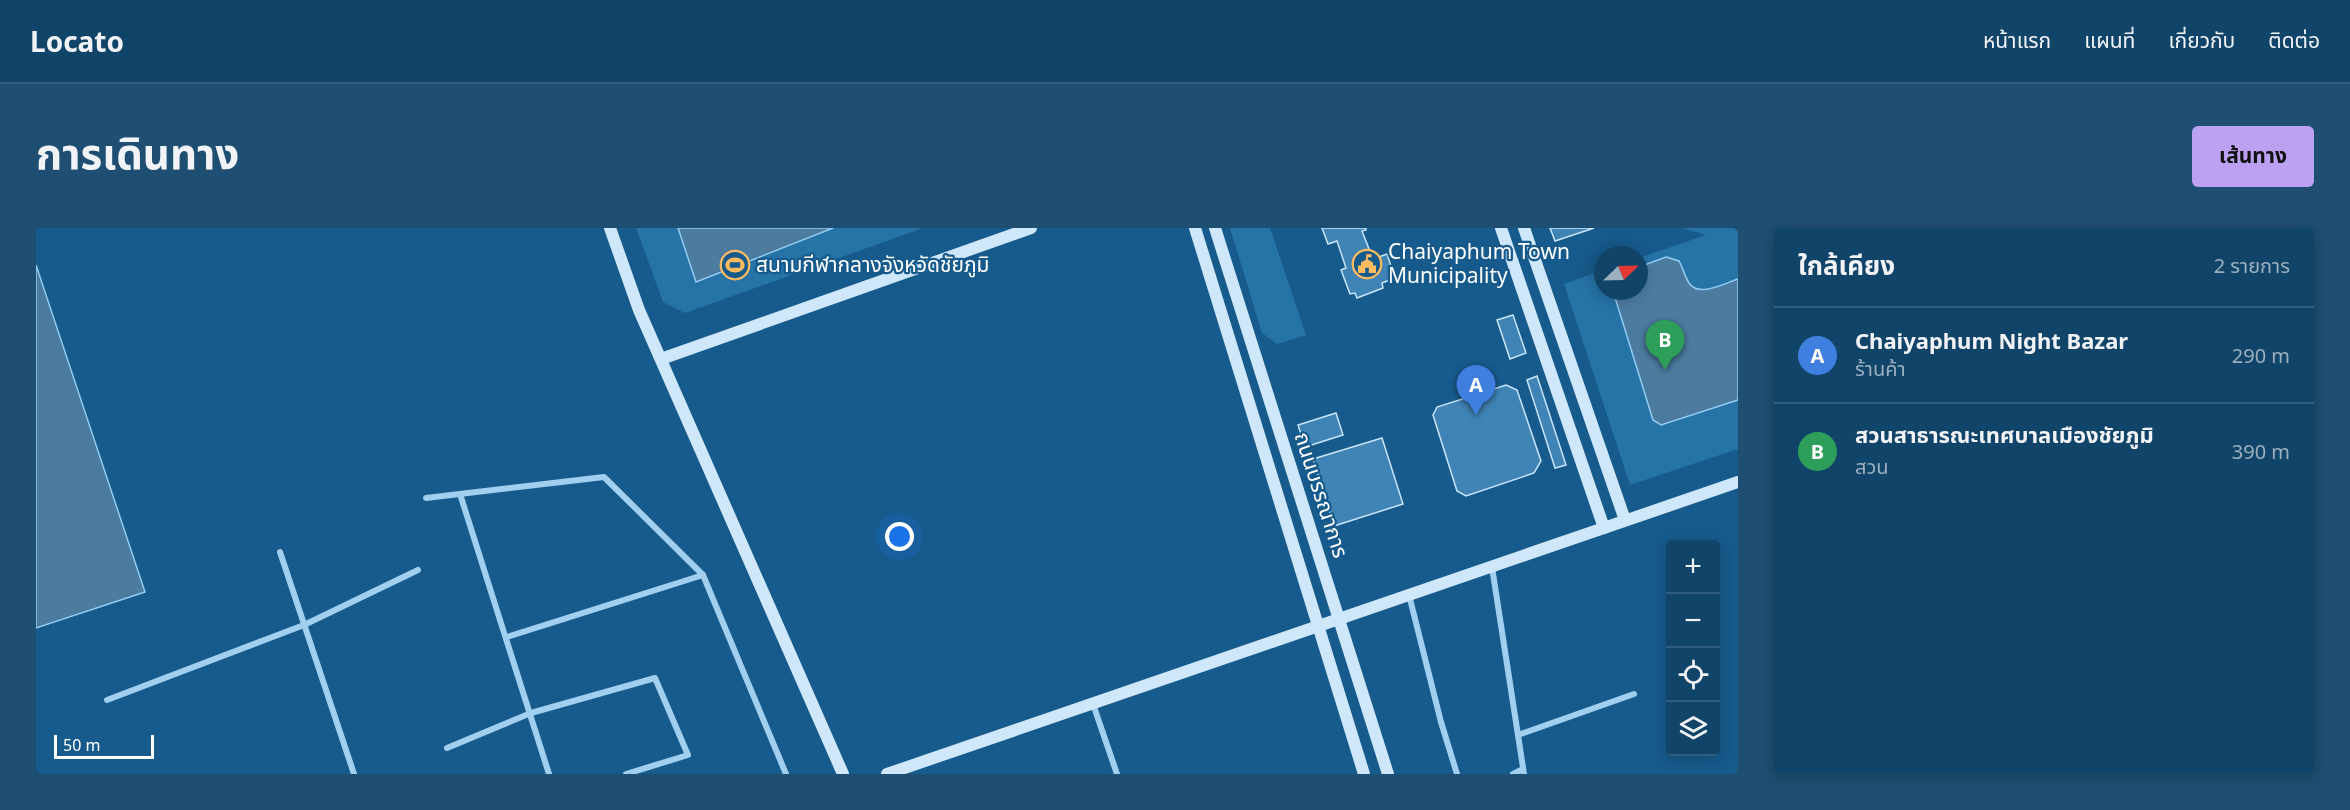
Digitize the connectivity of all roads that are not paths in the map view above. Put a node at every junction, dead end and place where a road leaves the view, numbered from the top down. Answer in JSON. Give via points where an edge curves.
{"nodes":[{"id":1,"x":610,"y":228,"type":"edge"},
{"id":2,"x":1031,"y":228,"type":"edge"},
{"id":3,"x":1195,"y":228,"type":"edge"},
{"id":4,"x":1215,"y":228,"type":"edge"},
{"id":5,"x":1501,"y":228,"type":"edge"},
{"id":6,"x":1524,"y":228,"type":"edge"},
{"id":7,"x":661,"y":359,"type":"junction"},
{"id":8,"x":1738,"y":482,"type":"edge"},
{"id":9,"x":460,"y":494,"type":"junction"},
{"id":10,"x":426,"y":498,"type":"dead end"},
{"id":11,"x":1625,"y":520,"type":"junction"},
{"id":12,"x":1604,"y":528,"type":"junction"},
{"id":13,"x":280,"y":552,"type":"dead end"},
{"id":14,"x":1492,"y":567,"type":"junction"},
{"id":15,"x":418,"y":570,"type":"dead end"},
{"id":16,"x":703,"y":575,"type":"junction"},
{"id":17,"x":1409,"y":595,"type":"junction"},
{"id":18,"x":1340,"y":618,"type":"junction"},
{"id":19,"x":304,"y":625,"type":"junction"},
{"id":20,"x":1319,"y":626,"type":"junction"},
{"id":21,"x":507,"y":637,"type":"junction"},
{"id":22,"x":1634,"y":694,"type":"dead end"},
{"id":23,"x":107,"y":700,"type":"dead end"},
{"id":24,"x":1093,"y":703,"type":"junction"},
{"id":25,"x":531,"y":713,"type":"junction"},
{"id":26,"x":1518,"y":735,"type":"junction"},
{"id":27,"x":447,"y":748,"type":"dead end"},
{"id":28,"x":1523,"y":771,"type":"edge"},
{"id":29,"x":893,"y":773,"type":"edge"},
{"id":30,"x":354,"y":774,"type":"edge"},
{"id":31,"x":549,"y":774,"type":"edge"},
{"id":32,"x":626,"y":774,"type":"edge"},
{"id":33,"x":786,"y":774,"type":"edge"},
{"id":34,"x":843,"y":774,"type":"edge"},
{"id":35,"x":1117,"y":774,"type":"edge"},
{"id":36,"x":1364,"y":774,"type":"edge"},
{"id":37,"x":1388,"y":774,"type":"edge"},
{"id":38,"x":1457,"y":774,"type":"edge"},
{"id":39,"x":1513,"y":774,"type":"edge"}],
"edges":[{"from":1,"to":7,"type":"street"},
{"from":2,"to":7,"type":"street"},
{"from":3,"to":20,"type":"street","name":"ถนนบรรณาการ"},
{"from":4,"to":18,"type":"street","name":"ถนนบรรณาการ"},
{"from":5,"to":12,"type":"street"},
{"from":6,"to":11,"type":"street"},
{"from":7,"to":34,"type":"street"},
{"from":8,"to":11,"type":"street"},
{"from":9,"to":10,"type":"street"},
{"from":9,"to":16,"type":"street","via":[[604,477]]},
{"from":9,"to":21,"type":"street"},
{"from":11,"to":12,"type":"street"},
{"from":12,"to":14,"type":"street"},
{"from":13,"to":19,"type":"street"},
{"from":14,"to":17,"type":"street"},
{"from":14,"to":26,"type":"street"},
{"from":15,"to":19,"type":"street"},
{"from":16,"to":21,"type":"street"},
{"from":16,"to":33,"type":"street"},
{"from":17,"to":18,"type":"street"},
{"from":17,"to":38,"type":"street"},
{"from":18,"to":20,"type":"street"},
{"from":18,"to":37,"type":"street","name":"ถนนบรรณาการ"},
{"from":19,"to":23,"type":"street"},
{"from":19,"to":30,"type":"street"},
{"from":20,"to":24,"type":"street"},
{"from":20,"to":36,"type":"street","name":"ถนนบรรณาการ"},
{"from":21,"to":25,"type":"street"},
{"from":22,"to":26,"type":"street"},
{"from":24,"to":29,"type":"street"},
{"from":24,"to":35,"type":"street"},
{"from":25,"to":27,"type":"street"},
{"from":25,"to":31,"type":"street"},
{"from":25,"to":32,"type":"street","via":[[655,678],[688,755]]},
{"from":26,"to":28,"type":"street"},
{"from":28,"to":39,"type":"street"}]}
